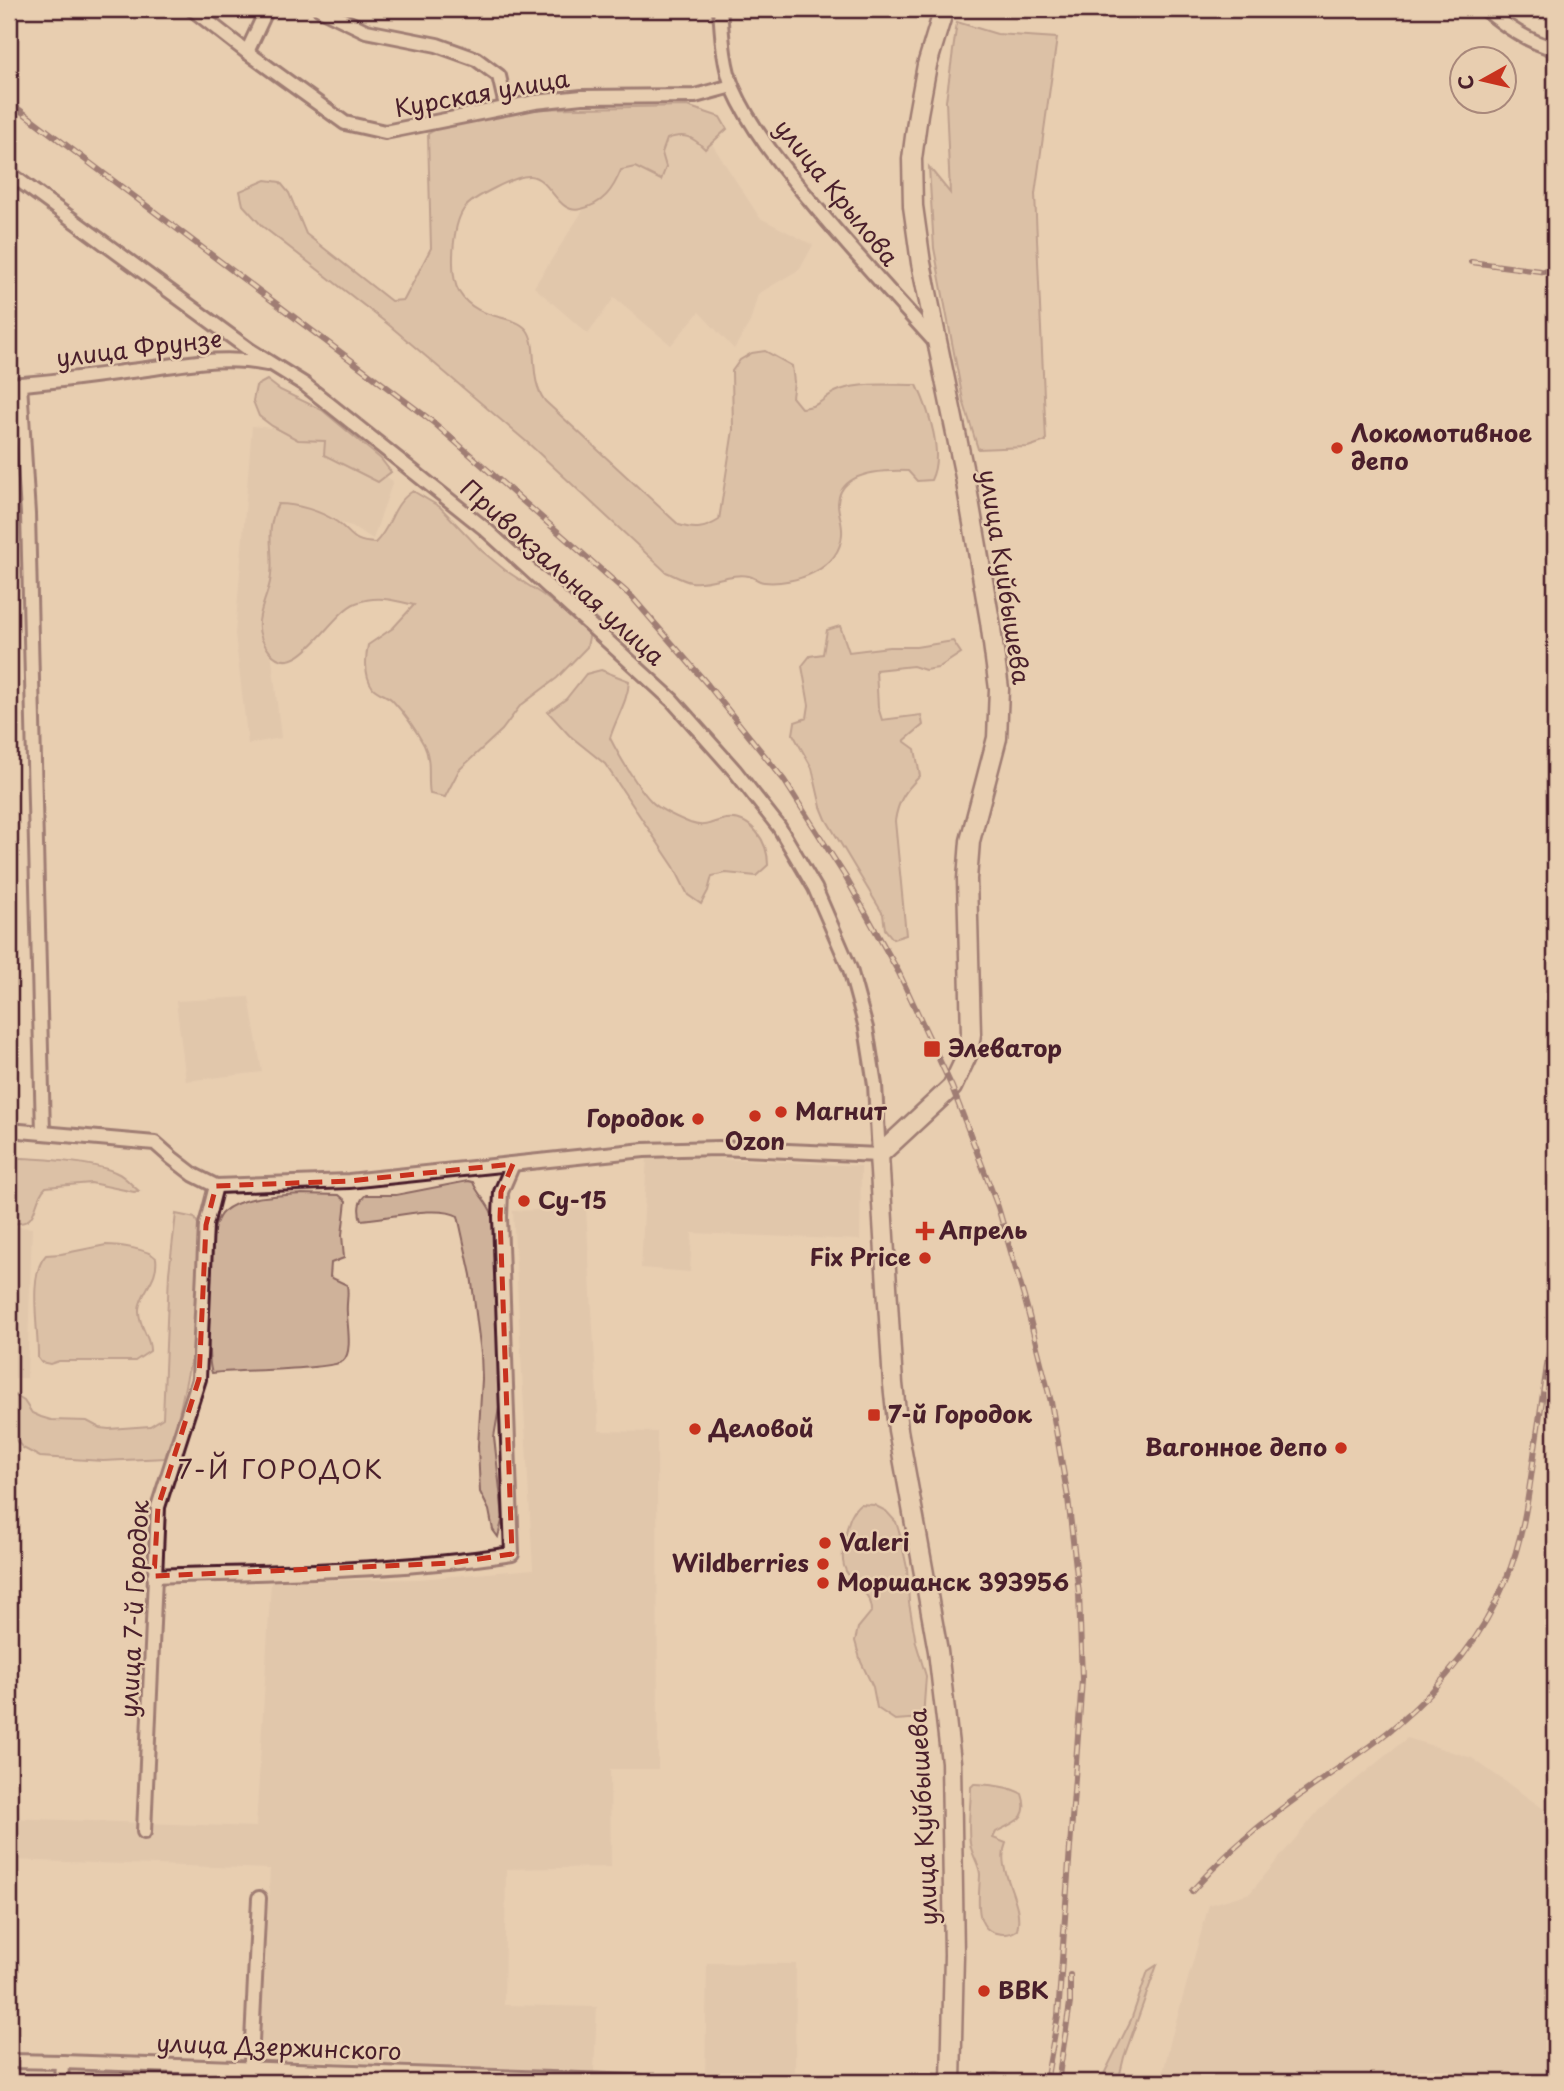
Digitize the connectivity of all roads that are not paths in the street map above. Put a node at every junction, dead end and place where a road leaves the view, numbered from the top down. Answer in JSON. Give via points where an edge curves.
{"nodes":[{"id":1,"x":192,"y":9,"type":"edge"},
{"id":2,"x":267,"y":9,"type":"edge"},
{"id":3,"x":320,"y":9,"type":"edge"},
{"id":4,"x":720,"y":9,"type":"edge"},
{"id":5,"x":944,"y":9,"type":"edge"},
{"id":6,"x":1485,"y":9,"type":"edge"},
{"id":7,"x":1555,"y":49,"type":"edge"},
{"id":8,"x":247,"y":52,"type":"junction"},
{"id":9,"x":732,"y":86,"type":"junction"},
{"id":10,"x":506,"y":106,"type":"junction"},
{"id":11,"x":9,"y":173,"type":"edge"},
{"id":12,"x":940,"y":348,"type":"junction"},
{"id":13,"x":251,"y":356,"type":"junction"},
{"id":14,"x":14,"y":384,"type":"edge"},
{"id":15,"x":9,"y":1130,"type":"edge"},
{"id":16,"x":43,"y":1133,"type":"junction"},
{"id":17,"x":879,"y":1155,"type":"junction"},
{"id":18,"x":513,"y":1164,"type":"junction"},
{"id":19,"x":216,"y":1186,"type":"junction"},
{"id":20,"x":154,"y":1576,"type":"junction"},
{"id":21,"x":144,"y":1832,"type":"dead end"},
{"id":22,"x":259,"y":1898,"type":"dead end"},
{"id":23,"x":9,"y":2061,"type":"edge"},
{"id":24,"x":62,"y":2062,"type":"junction"},
{"id":25,"x":251,"y":2068,"type":"junction"},
{"id":26,"x":451,"y":2079,"type":"edge"},
{"id":27,"x":61,"y":2082,"type":"edge"},
{"id":28,"x":250,"y":2082,"type":"edge"},
{"id":29,"x":640,"y":2082,"type":"edge"},
{"id":30,"x":951,"y":2082,"type":"edge"}],
"edges":[{"from":1,"to":8,"type":"street","name":"Курская улица"},
{"from":2,"to":8,"type":"street"},
{"from":3,"to":10,"type":"street","via":[[366,31],[476,59],[499,76]]},
{"from":4,"to":9,"type":"street","name":"улица Крылова"},
{"from":5,"to":12,"type":"street","name":"улица Куйбышева","via":[[927,65],[912,159],[921,263]]},
{"from":6,"to":7,"type":"street","via":[[1512,31]]},
{"from":8,"to":10,"type":"street","name":"Курская улица","via":[[345,123],[385,132]]},
{"from":9,"to":10,"type":"street","name":"Курская улица","via":[[695,96],[582,97]]},
{"from":9,"to":12,"type":"street","name":"улица Крылова","via":[[778,162]]},
{"from":11,"to":13,"type":"street","name":"Привокзальная улица"},
{"from":12,"to":17,"type":"street","name":"улица Куйбышева","via":[[990,621],[999,689],[997,737],[970,841],[968,1053],[952,1087]]},
{"from":13,"to":14,"type":"street","name":"улица Фрунзе"},
{"from":13,"to":17,"type":"street","name":"Привокзальная улица","via":[[304,384],[484,527],[672,699],[735,771],[779,827],[815,888],[850,969],[875,1084]]},
{"from":14,"to":16,"type":"street","via":[[28,514]]},
{"from":15,"to":16,"type":"street"},
{"from":16,"to":19,"type":"street","via":[[155,1143],[194,1175]]},
{"from":17,"to":18,"type":"street","via":[[718,1148],[644,1150]]},
{"from":17,"to":30,"type":"street","name":"улица Куйбышева","via":[[892,1384],[938,1651],[951,1762]]},
{"from":18,"to":19,"type":"street","via":[[349,1181]]},
{"from":18,"to":20,"type":"street","via":[[501,1192],[500,1217],[512,1554],[359,1570]]},
{"from":19,"to":20,"type":"street","name":"улица 7-й Городок","via":[[206,1225],[199,1379],[158,1507]]},
{"from":20,"to":21,"type":"street","name":"улица 7-й Городок"},
{"from":22,"to":25,"type":"street"},
{"from":23,"to":24,"type":"street","name":"улица Дзержинского"},
{"from":24,"to":25,"type":"street","name":"улица Дзержинского"},
{"from":24,"to":27,"type":"street"},
{"from":25,"to":26,"type":"street","name":"улица Дзержинского"},
{"from":25,"to":28,"type":"street"},
{"from":26,"to":29,"type":"street","name":"улица Дзержинского"}]}
